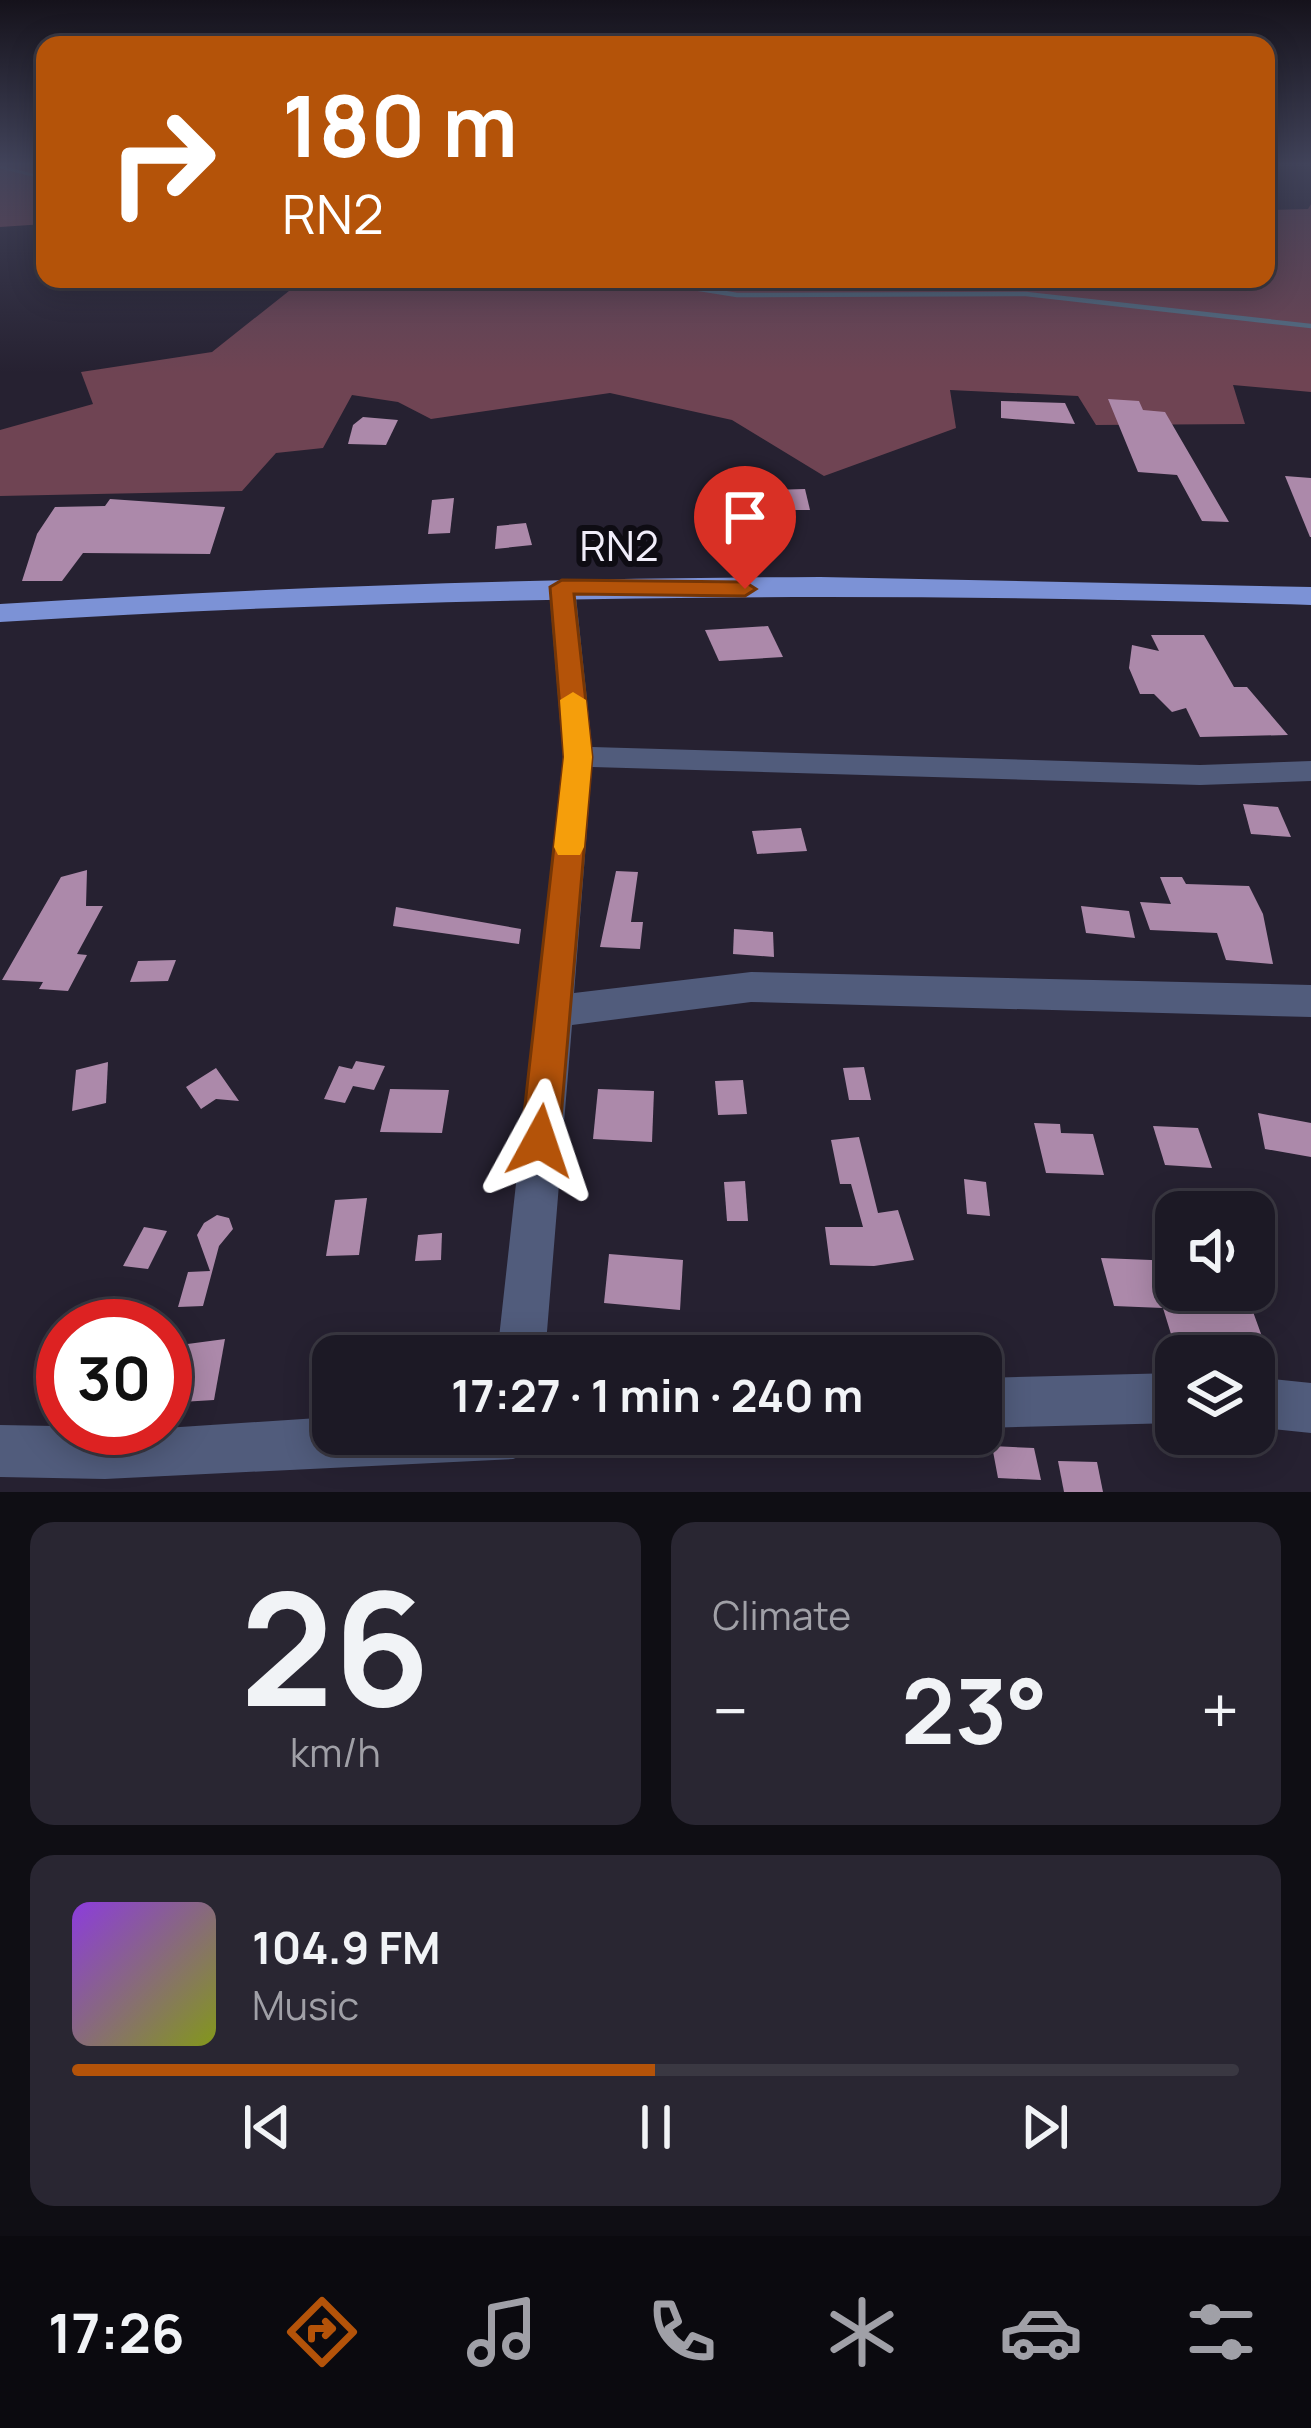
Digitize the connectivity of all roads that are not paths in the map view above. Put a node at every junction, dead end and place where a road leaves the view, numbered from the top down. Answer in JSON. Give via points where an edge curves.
{"nodes":[{"id":1,"x":562,"y":587,"type":"junction"},
{"id":2,"x":1311,"y":596,"type":"edge"},
{"id":3,"x":0,"y":614,"type":"edge"},
{"id":4,"x":578,"y":757,"type":"junction"},
{"id":5,"x":1311,"y":771,"type":"edge"},
{"id":6,"x":1311,"y":1001,"type":"edge"},
{"id":7,"x":551,"y":1012,"type":"junction"},
{"id":8,"x":523,"y":1335,"type":"edge"},
{"id":9,"x":1155,"y":1398,"type":"edge"},
{"id":10,"x":1002,"y":1402,"type":"edge"},
{"id":11,"x":1275,"y":1404,"type":"edge"},
{"id":12,"x":1311,"y":1408,"type":"edge"},
{"id":13,"x":312,"y":1444,"type":"edge"},
{"id":14,"x":0,"y":1451,"type":"edge"}],
"edges":[{"from":1,"to":2,"type":"main road","name":"RN2"},
{"from":1,"to":3,"type":"main road","name":"RN2"},
{"from":1,"to":4,"type":"street"},
{"from":4,"to":5,"type":"street","via":[[1200,775]]},
{"from":4,"to":7,"type":"street"},
{"from":6,"to":7,"type":"street","via":[[751,987]]},
{"from":7,"to":8,"type":"street"},
{"from":9,"to":10,"type":"street"},
{"from":11,"to":12,"type":"street"},
{"from":13,"to":14,"type":"street"}]}
